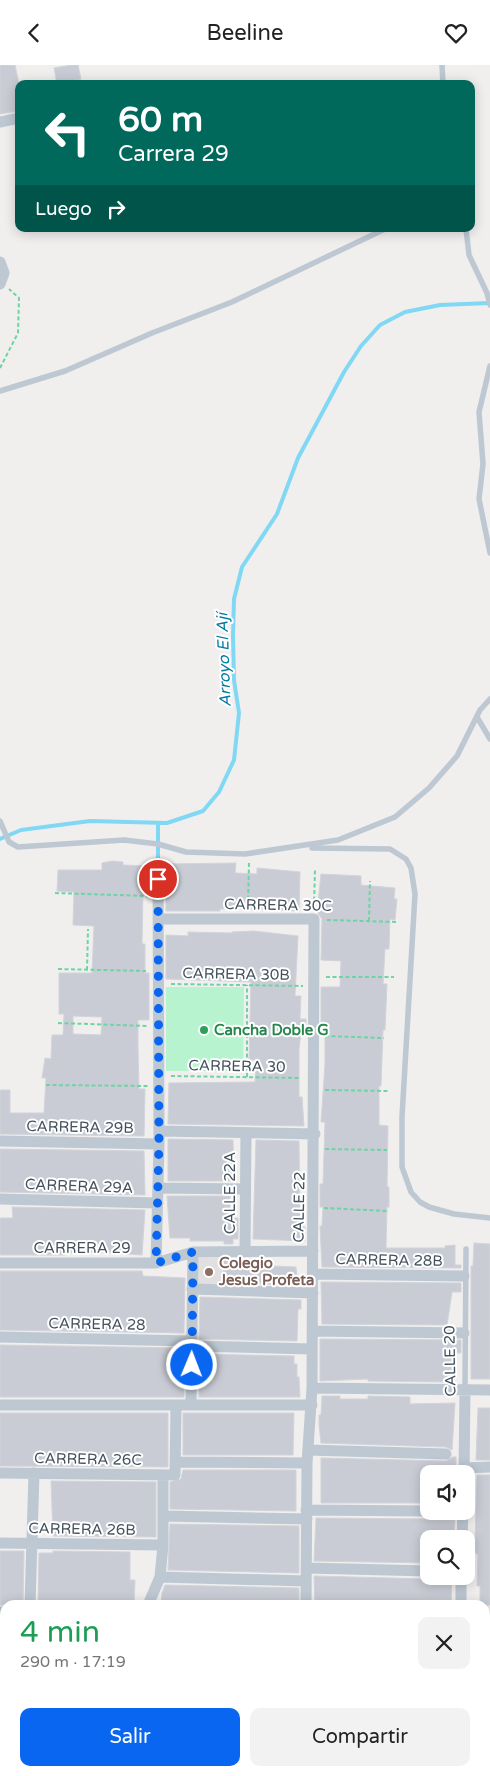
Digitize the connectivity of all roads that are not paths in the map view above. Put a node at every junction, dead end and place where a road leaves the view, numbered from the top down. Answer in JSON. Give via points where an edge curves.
{"nodes":[{"id":1,"x":442,"y":65,"type":"edge"},
{"id":2,"x":443,"y":80,"type":"edge"},
{"id":3,"x":15,"y":120,"type":"edge"},
{"id":4,"x":0,"y":123,"type":"edge"},
{"id":5,"x":380,"y":232,"type":"edge"},
{"id":6,"x":466,"y":232,"type":"edge"},
{"id":7,"x":0,"y":262,"type":"edge"},
{"id":8,"x":1,"y":283,"type":"edge"},
{"id":9,"x":490,"y":305,"type":"edge"},
{"id":10,"x":490,"y":366,"type":"edge"},
{"id":11,"x":0,"y":391,"type":"edge"},
{"id":12,"x":490,"y":553,"type":"edge"},
{"id":13,"x":490,"y":699,"type":"edge"},
{"id":14,"x":477,"y":717,"type":"junction"},
{"id":15,"x":490,"y":739,"type":"edge"},
{"id":16,"x":0,"y":822,"type":"edge"},
{"id":17,"x":299,"y":848,"type":"junction"},
{"id":18,"x":158,"y":863,"type":"dead end"},
{"id":19,"x":158,"y":919,"type":"junction"},
{"id":20,"x":314,"y":919,"type":"joint"},
{"id":21,"x":159,"y":1131,"type":"junction"},
{"id":22,"x":246,"y":1133,"type":"junction"},
{"id":23,"x":315,"y":1135,"type":"junction"},
{"id":24,"x":0,"y":1141,"type":"edge"},
{"id":25,"x":159,"y":1144,"type":"junction"},
{"id":26,"x":158,"y":1188,"type":"junction"},
{"id":27,"x":245,"y":1189,"type":"junction"},
{"id":28,"x":0,"y":1199,"type":"edge"},
{"id":29,"x":158,"y":1203,"type":"junction"},
{"id":30,"x":490,"y":1218,"type":"edge"},
{"id":31,"x":466,"y":1249,"type":"dead end"},
{"id":32,"x":313,"y":1251,"type":"junction"},
{"id":33,"x":193,"y":1252,"type":"junction"},
{"id":34,"x":245,"y":1252,"type":"junction"},
{"id":35,"x":0,"y":1263,"type":"edge"},
{"id":36,"x":156,"y":1263,"type":"junction"},
{"id":37,"x":313,"y":1274,"type":"junction"},
{"id":38,"x":464,"y":1276,"type":"junction"},
{"id":39,"x":192,"y":1289,"type":"junction"},
{"id":40,"x":313,"y":1293,"type":"junction"},
{"id":41,"x":312,"y":1331,"type":"junction"},
{"id":42,"x":464,"y":1333,"type":"junction"},
{"id":43,"x":0,"y":1337,"type":"edge"},
{"id":44,"x":192,"y":1344,"type":"junction"},
{"id":45,"x":312,"y":1349,"type":"junction"},
{"id":46,"x":312,"y":1388,"type":"junction"},
{"id":47,"x":466,"y":1389,"type":"junction"},
{"id":48,"x":490,"y":1390,"type":"edge"},
{"id":49,"x":191,"y":1404,"type":"junction"},
{"id":50,"x":0,"y":1405,"type":"edge"},
{"id":51,"x":176,"y":1405,"type":"junction"},
{"id":52,"x":312,"y":1405,"type":"junction"},
{"id":53,"x":308,"y":1450,"type":"junction"},
{"id":54,"x":446,"y":1454,"type":"dead end"},
{"id":55,"x":176,"y":1462,"type":"junction"},
{"id":56,"x":307,"y":1463,"type":"junction"},
{"id":57,"x":464,"y":1465,"type":"edge"},
{"id":58,"x":490,"y":1467,"type":"edge"},
{"id":59,"x":475,"y":1469,"type":"edge"},
{"id":60,"x":0,"y":1473,"type":"edge"},
{"id":61,"x":34,"y":1473,"type":"junction"},
{"id":62,"x":169,"y":1475,"type":"junction"},
{"id":63,"x":420,"y":1511,"type":"edge"},
{"id":64,"x":306,"y":1514,"type":"junction"},
{"id":65,"x":164,"y":1516,"type":"junction"},
{"id":66,"x":0,"y":1543,"type":"edge"},
{"id":67,"x":31,"y":1543,"type":"junction"},
{"id":68,"x":163,"y":1545,"type":"junction"},
{"id":69,"x":306,"y":1568,"type":"junction"},
{"id":70,"x":420,"y":1571,"type":"edge"},
{"id":71,"x":160,"y":1577,"type":"junction"},
{"id":72,"x":306,"y":1581,"type":"junction"},
{"id":73,"x":461,"y":1585,"type":"edge"},
{"id":74,"x":30,"y":1600,"type":"edge"},
{"id":75,"x":150,"y":1600,"type":"edge"},
{"id":76,"x":306,"y":1600,"type":"edge"},
{"id":77,"x":461,"y":1600,"type":"edge"}],
"edges":[{"from":1,"to":2,"type":"lane"},
{"from":3,"to":4,"type":"street"},
{"from":5,"to":11,"type":"lane","via":[[232,302],[65,371]]},
{"from":6,"to":9,"type":"lane","via":[[469,255]]},
{"from":7,"to":8,"type":"street","via":[[4,273]]},
{"from":10,"to":12,"type":"lane","via":[[479,412],[483,464],[479,499]]},
{"from":13,"to":14,"type":"lane"},
{"from":14,"to":15,"type":"lane"},
{"from":14,"to":17,"type":"lane","via":[[457,756],[395,817],[338,840]]},
{"from":16,"to":17,"type":"lane","via":[[9,842],[18,847],[139,841],[186,852],[229,854]]},
{"from":17,"to":30,"type":"lane","via":[[390,849],[406,859],[411,868],[415,893],[402,1167],[411,1192],[420,1202],[454,1214]]},
{"from":18,"to":19,"type":"street"},
{"from":19,"to":20,"type":"street","name":"CARRERA 30C"},
{"from":19,"to":21,"type":"street"},
{"from":20,"to":23,"type":"street","name":"CALLE 22"},
{"from":21,"to":22,"type":"street"},
{"from":21,"to":25,"type":"street"},
{"from":22,"to":23,"type":"street"},
{"from":22,"to":27,"type":"street","name":"CALLE 22A"},
{"from":23,"to":32,"type":"street","name":"CALLE 22"},
{"from":24,"to":25,"type":"street","name":"CARRERA 29B"},
{"from":25,"to":26,"type":"street"},
{"from":26,"to":27,"type":"street"},
{"from":26,"to":29,"type":"street"},
{"from":27,"to":34,"type":"street","name":"CALLE 22A"},
{"from":28,"to":29,"type":"street","name":"CARRERA 29A"},
{"from":29,"to":36,"type":"street"},
{"from":31,"to":38,"type":"lane","name":"CALLE 20"},
{"from":32,"to":34,"type":"street","name":"CARRERA 29"},
{"from":32,"to":37,"type":"street","name":"CALLE 22"},
{"from":33,"to":34,"type":"street","name":"CARRERA 29"},
{"from":33,"to":36,"type":"street","name":"CARRERA 29"},
{"from":33,"to":39,"type":"street"},
{"from":35,"to":36,"type":"street","name":"CARRERA 29"},
{"from":37,"to":38,"type":"street","name":"CARRERA 28B"},
{"from":37,"to":40,"type":"street","name":"CALLE 22"},
{"from":38,"to":42,"type":"lane","name":"CALLE 20"},
{"from":39,"to":40,"type":"street"},
{"from":39,"to":44,"type":"street"},
{"from":40,"to":41,"type":"street","name":"CALLE 22"},
{"from":41,"to":42,"type":"street"},
{"from":41,"to":45,"type":"street","name":"CALLE 22"},
{"from":42,"to":47,"type":"lane","name":"CALLE 20"},
{"from":43,"to":44,"type":"street","name":"CARRERA 28"},
{"from":44,"to":45,"type":"street","name":"CARRERA 28"},
{"from":44,"to":49,"type":"street"},
{"from":45,"to":46,"type":"street","name":"CALLE 22"},
{"from":46,"to":47,"type":"street"},
{"from":46,"to":52,"type":"street","name":"CALLE 22"},
{"from":47,"to":48,"type":"street"},
{"from":47,"to":57,"type":"street","name":"CALLE 20"},
{"from":49,"to":51,"type":"street"},
{"from":49,"to":52,"type":"street"},
{"from":50,"to":51,"type":"street"},
{"from":51,"to":55,"type":"street"},
{"from":52,"to":53,"type":"street","name":"CALLE 22"},
{"from":53,"to":54,"type":"street"},
{"from":53,"to":56,"type":"street","name":"CALLE 22"},
{"from":55,"to":56,"type":"street"},
{"from":55,"to":62,"type":"street"},
{"from":56,"to":64,"type":"street","name":"CALLE 22"},
{"from":58,"to":59,"type":"street"},
{"from":60,"to":61,"type":"street","name":"CARRERA 26C"},
{"from":61,"to":62,"type":"street","name":"CARRERA 26C"},
{"from":61,"to":67,"type":"street"},
{"from":62,"to":65,"type":"street"},
{"from":63,"to":64,"type":"street"},
{"from":64,"to":65,"type":"street"},
{"from":64,"to":69,"type":"street","name":"CALLE 22"},
{"from":65,"to":68,"type":"street"},
{"from":66,"to":67,"type":"street","name":"CARRERA 26B"},
{"from":67,"to":68,"type":"street","name":"CARRERA 26B"},
{"from":67,"to":74,"type":"street"},
{"from":68,"to":71,"type":"street"},
{"from":69,"to":70,"type":"street"},
{"from":69,"to":72,"type":"street","name":"CALLE 22"},
{"from":71,"to":72,"type":"street"},
{"from":71,"to":75,"type":"street"},
{"from":72,"to":76,"type":"street","name":"CALLE 22"},
{"from":73,"to":77,"type":"street"}]}
